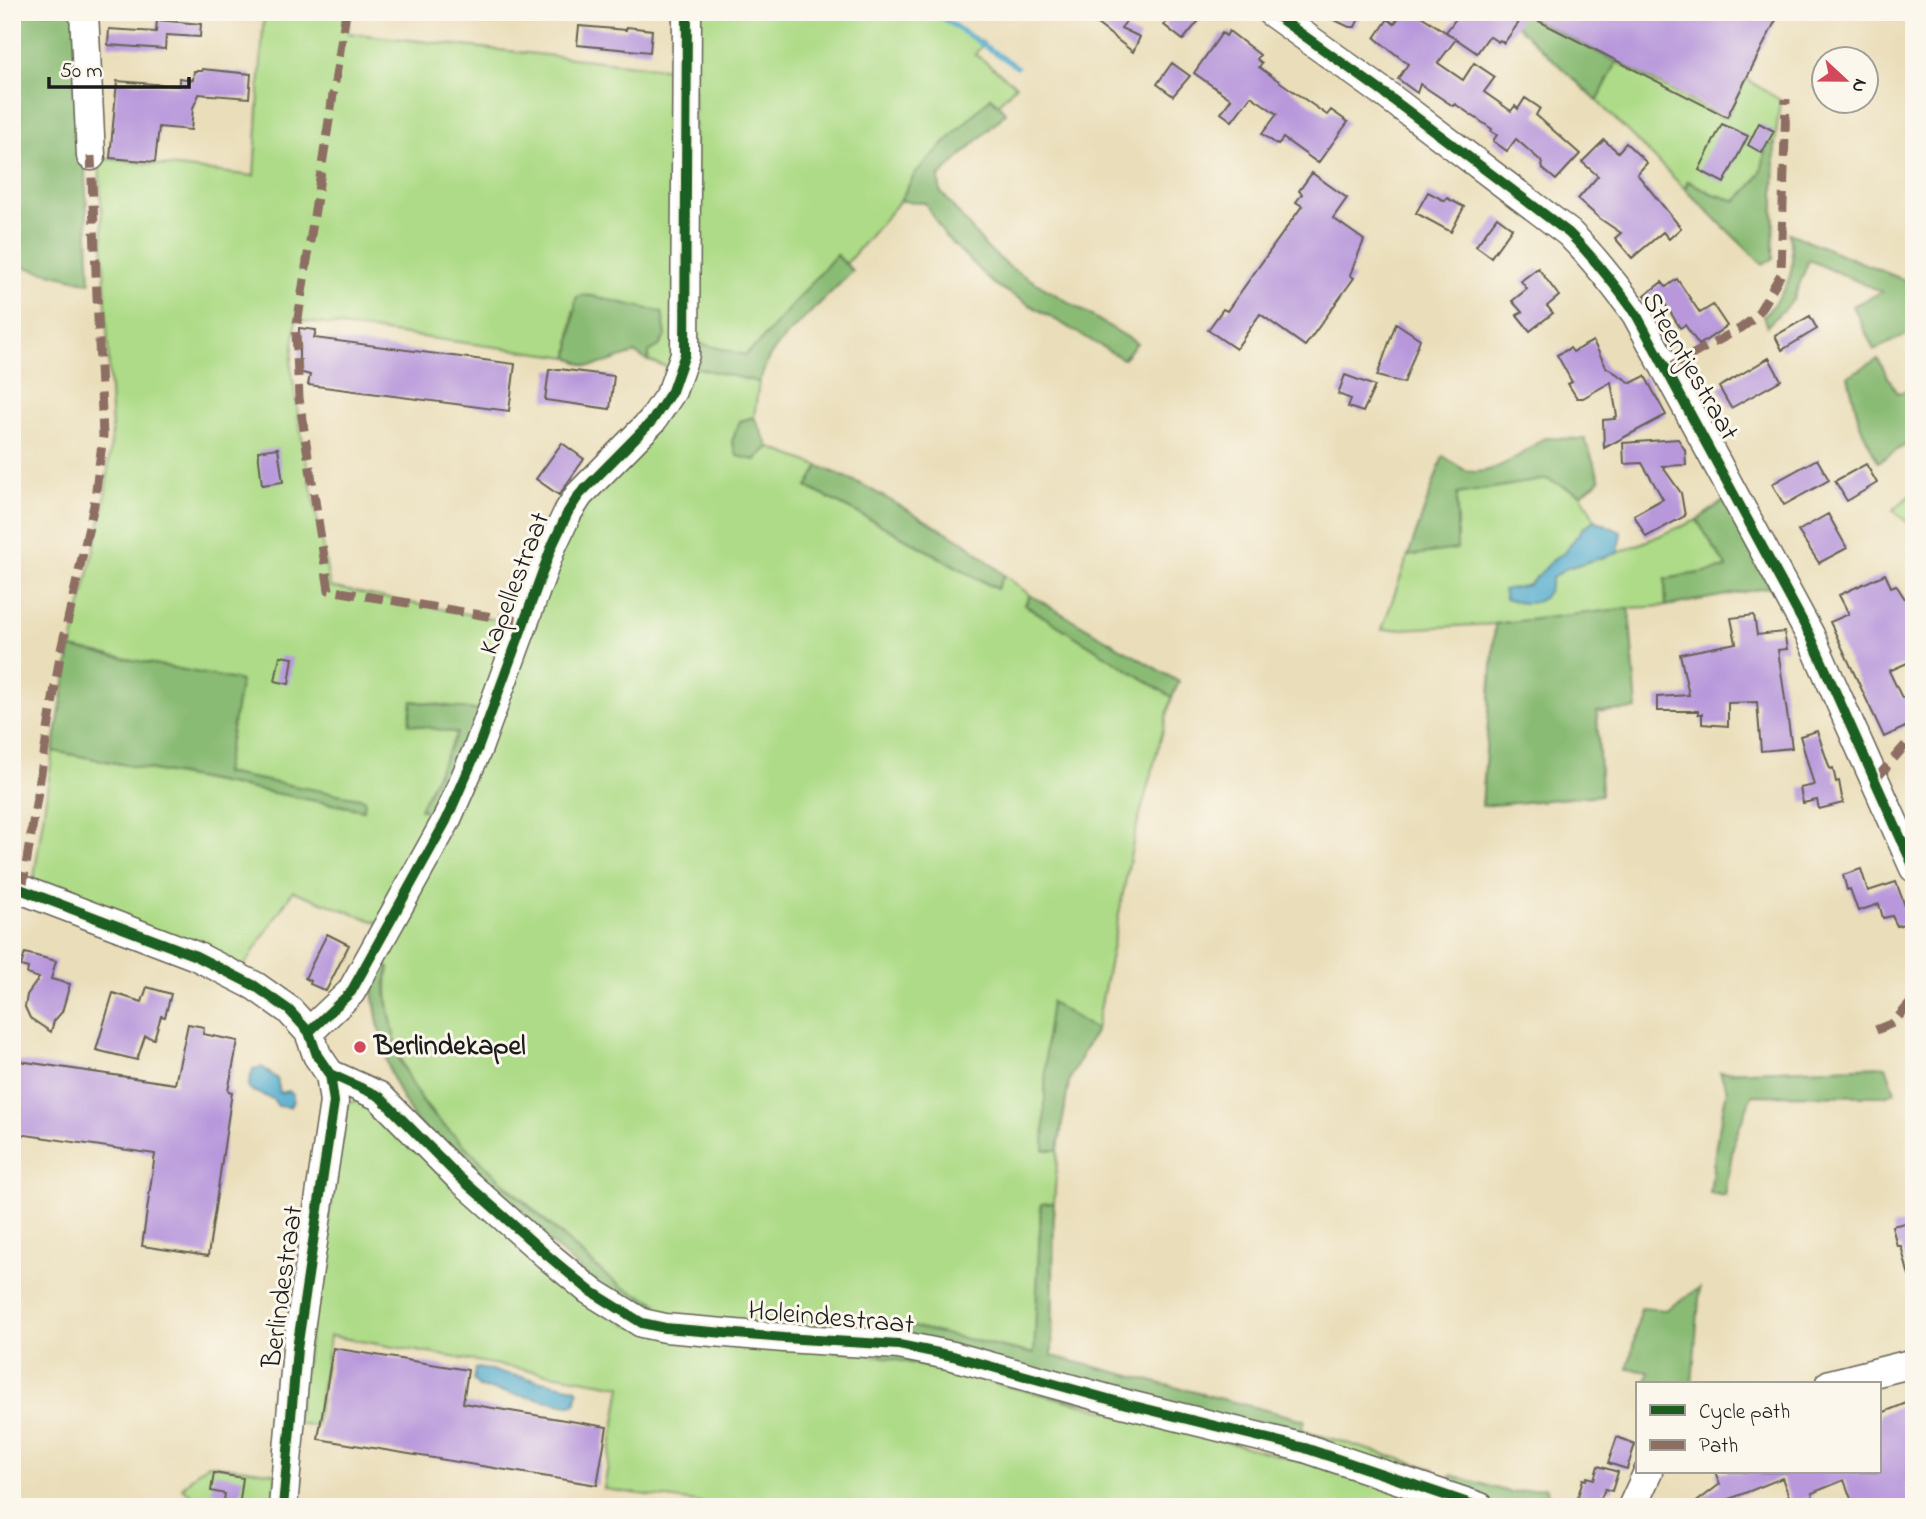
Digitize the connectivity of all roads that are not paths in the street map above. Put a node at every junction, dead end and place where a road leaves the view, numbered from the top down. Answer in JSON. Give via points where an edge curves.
{"nodes":[{"id":1,"x":84,"y":12,"type":"edge"},
{"id":2,"x":687,"y":12,"type":"edge"},
{"id":3,"x":1271,"y":12,"type":"edge"},
{"id":4,"x":91,"y":156,"type":"dead end"},
{"id":5,"x":1914,"y":868,"type":"edge"},
{"id":6,"x":12,"y":886,"type":"edge"},
{"id":7,"x":309,"y":1032,"type":"junction"},
{"id":8,"x":330,"y":1074,"type":"junction"},
{"id":9,"x":1914,"y":1363,"type":"edge"},
{"id":10,"x":1838,"y":1382,"type":"edge"},
{"id":11,"x":1647,"y":1474,"type":"edge"},
{"id":12,"x":283,"y":1507,"type":"edge"},
{"id":13,"x":1480,"y":1507,"type":"edge"},
{"id":14,"x":1632,"y":1507,"type":"edge"}],
"edges":[{"from":1,"to":4,"type":"street"},
{"from":2,"to":7,"type":"street","name":"Kapellestraat","via":[[685,354],[672,391],[652,421],[568,512],[446,821],[351,992]]},
{"from":3,"to":5,"type":"street","name":"Steentjestraat","via":[[1569,233],[1616,286],[1636,314],[1810,635]]},
{"from":6,"to":7,"type":"street","via":[[195,956],[255,986],[289,1010]]},
{"from":7,"to":8,"type":"street"},
{"from":8,"to":12,"type":"street","name":"Berlindestraat","via":[[334,1102],[297,1349]]},
{"from":8,"to":13,"type":"street","name":"Holeindestraat","via":[[379,1096],[458,1176],[547,1255],[589,1290],[642,1323],[899,1345],[953,1356],[1305,1448]]},
{"from":9,"to":10,"type":"street"},
{"from":11,"to":14,"type":"street"}]}
